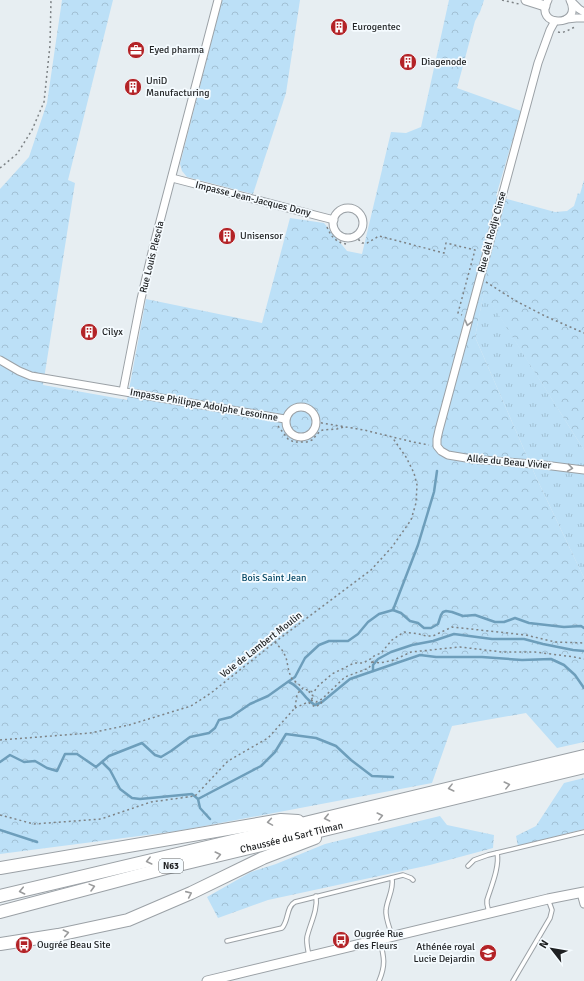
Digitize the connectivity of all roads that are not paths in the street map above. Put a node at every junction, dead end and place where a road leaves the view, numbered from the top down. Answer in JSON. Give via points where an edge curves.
{"nodes":[{"id":1,"x":218,"y":0,"type":"edge"},
{"id":2,"x":570,"y":1,"type":"edge"},
{"id":3,"x":522,"y":2,"type":"edge"},
{"id":4,"x":546,"y":3,"type":"edge"},
{"id":5,"x":584,"y":12,"type":"edge"},
{"id":6,"x":584,"y":18,"type":"edge"},
{"id":7,"x":567,"y":19,"type":"junction"},
{"id":8,"x":555,"y":21,"type":"junction"},
{"id":9,"x":172,"y":178,"type":"junction"},
{"id":10,"x":334,"y":220,"type":"junction"},
{"id":11,"x":0,"y":360,"type":"edge"},
{"id":12,"x":123,"y":391,"type":"junction"},
{"id":13,"x":285,"y":419,"type":"junction"},
{"id":14,"x":437,"y":446,"type":"joint"},
{"id":15,"x":584,"y":470,"type":"edge"},
{"id":16,"x":584,"y":756,"type":"edge"},
{"id":17,"x":584,"y":767,"type":"edge"},
{"id":18,"x":309,"y":822,"type":"junction"},
{"id":19,"x":342,"y":825,"type":"junction"},
{"id":20,"x":584,"y":832,"type":"edge"},
{"id":21,"x":497,"y":853,"type":"junction"},
{"id":22,"x":468,"y":866,"type":"dead end"},
{"id":23,"x":0,"y":868,"type":"edge"},
{"id":24,"x":392,"y":878,"type":"junction"},
{"id":25,"x":413,"y":880,"type":"dead end"},
{"id":26,"x":583,"y":892,"type":"edge"},
{"id":27,"x":0,"y":896,"type":"edge"},
{"id":28,"x":316,"y":896,"type":"junction"},
{"id":29,"x":548,"y":899,"type":"junction"},
{"id":30,"x":584,"y":904,"type":"edge"},
{"id":31,"x":0,"y":912,"type":"edge"},
{"id":32,"x":489,"y":914,"type":"junction"},
{"id":33,"x":392,"y":937,"type":"junction"},
{"id":34,"x":380,"y":940,"type":"junction"},
{"id":35,"x":227,"y":941,"type":"dead end"},
{"id":36,"x":0,"y":944,"type":"edge"},
{"id":37,"x":309,"y":957,"type":"junction"},
{"id":38,"x":207,"y":981,"type":"edge"},
{"id":39,"x":380,"y":981,"type":"edge"},
{"id":40,"x":513,"y":981,"type":"edge"}],
"edges":[{"from":1,"to":9,"type":"street","name":"Rue Louis Plescia"},
{"from":2,"to":5,"type":"street"},
{"from":2,"to":7,"type":"street","via":[[572,11]]},
{"from":3,"to":4,"type":"street"},
{"from":4,"to":8,"type":"street","via":[[546,14]]},
{"from":6,"to":7,"type":"street"},
{"from":7,"to":8,"type":"street"},
{"from":8,"to":14,"type":"street","name":"Rue dèl Rodje Cinse","one_way":true,"via":[[538,63],[439,430]]},
{"from":9,"to":10,"type":"street","name":"Impasse Jean-Jacques Dony"},
{"from":9,"to":12,"type":"street","name":"Rue Louis Plescia","via":[[142,294]]},
{"from":10,"to":10,"type":"street","via":[[341,210],[350,208],[359,213],[363,222],[360,231],[347,238],[335,230]]},
{"from":11,"to":12,"type":"street","via":[[31,376]]},
{"from":12,"to":13,"type":"street","name":"Impasse Philippe Adolphe Lesoinne"},
{"from":13,"to":13,"type":"street","name":"Impasse Philippe Adolphe Lesoinne","via":[[287,429],[293,436],[298,437],[308,436],[316,422],[314,414],[306,407],[300,406],[291,410]]},
{"from":14,"to":15,"type":"street","name":"Allée du Beau Vivier","one_way":true,"via":[[444,453],[453,456]]},
{"from":16,"to":18,"type":"highway","name":"Chaussée du Sart Tilman","number":"N63","one_way":true},
{"from":19,"to":17,"type":"highway","name":"Chaussée du Sart Tilman","number":"N63","one_way":true},
{"from":18,"to":23,"type":"highway","one_way":true,"via":[[281,820]]},
{"from":18,"to":27,"type":"highway","name":"Chaussée du Sart Tilman","number":"N63","one_way":true},
{"from":31,"to":19,"type":"highway","name":"Chaussée du Sart Tilman","number":"N63","one_way":true},
{"from":36,"to":19,"type":"highway","one_way":true,"via":[[128,920]]},
{"from":20,"to":21,"type":"lane"},
{"from":21,"to":22,"type":"lane","via":[[474,860]]},
{"from":21,"to":32,"type":"lane","via":[[498,864],[487,900]]},
{"from":24,"to":25,"type":"lane","via":[[406,876]]},
{"from":24,"to":28,"type":"lane"},
{"from":24,"to":33,"type":"lane","via":[[386,910]]},
{"from":26,"to":29,"type":"street"},
{"from":26,"to":30,"type":"street"},
{"from":28,"to":35,"type":"lane","via":[[292,904],[282,928]]},
{"from":28,"to":37,"type":"lane","via":[[316,906],[307,937]]},
{"from":29,"to":32,"type":"street"},
{"from":29,"to":40,"type":"lane","via":[[552,910],[550,918]]},
{"from":32,"to":33,"type":"street"},
{"from":33,"to":34,"type":"street"},
{"from":34,"to":37,"type":"street"},
{"from":34,"to":39,"type":"lane","via":[[384,962]]},
{"from":37,"to":38,"type":"street"}]}
